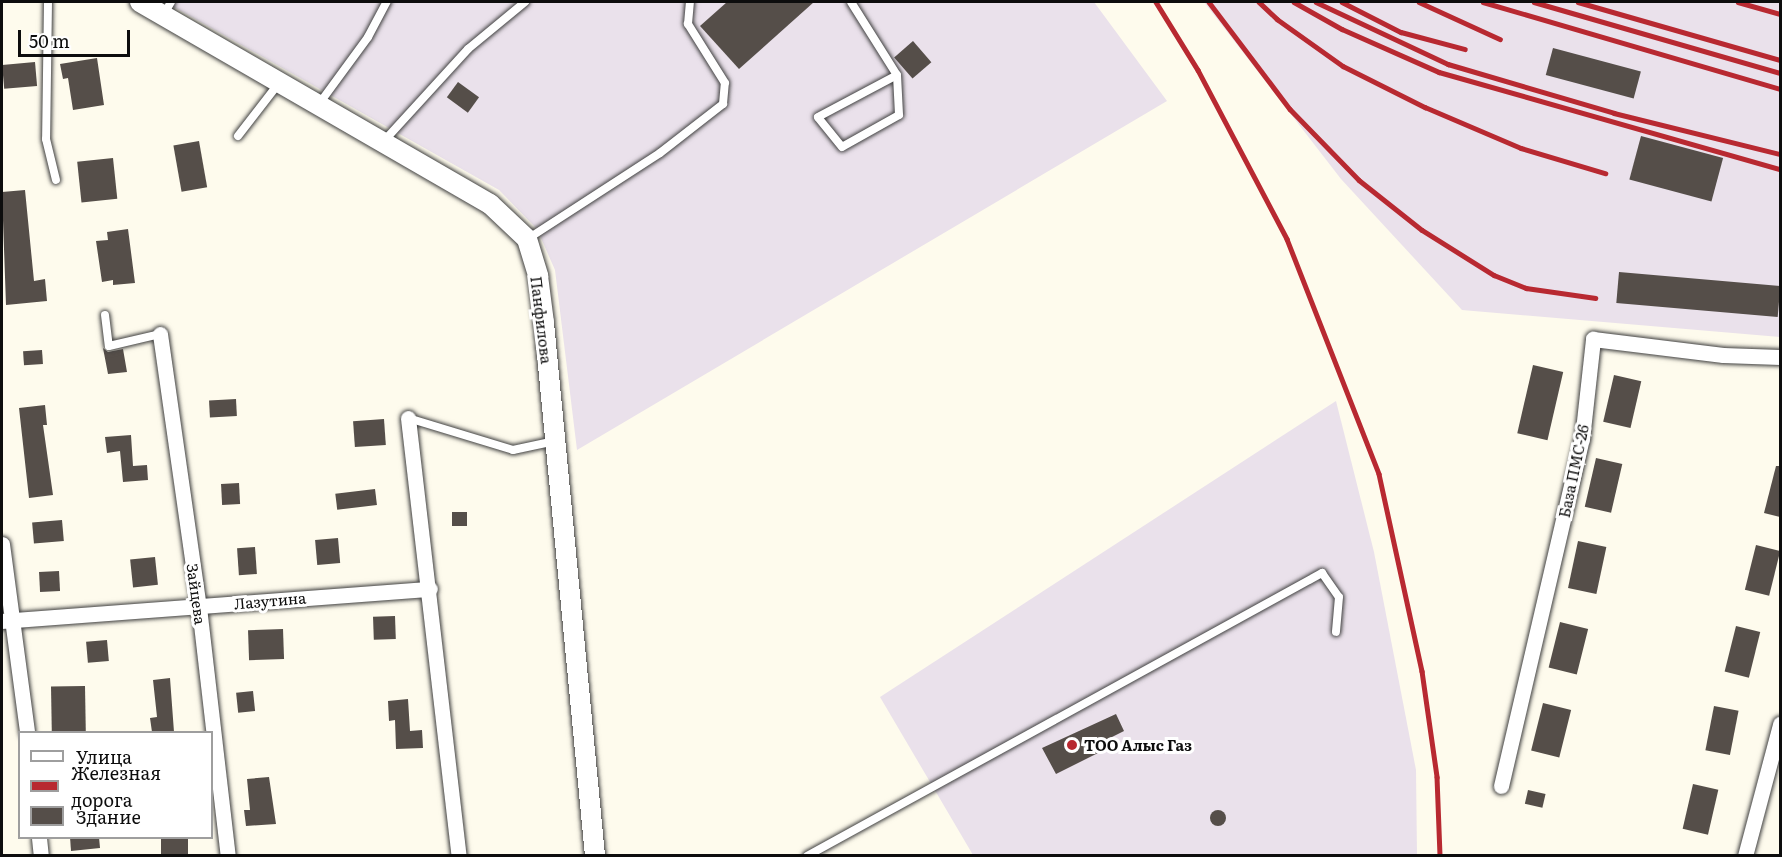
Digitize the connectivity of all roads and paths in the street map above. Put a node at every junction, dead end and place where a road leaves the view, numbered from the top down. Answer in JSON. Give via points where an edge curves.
{"nodes":[{"id":1,"x":48,"y":2,"type":"edge"},
{"id":2,"x":140,"y":2,"type":"edge"},
{"id":3,"x":387,"y":2,"type":"edge"},
{"id":4,"x":525,"y":2,"type":"edge"},
{"id":5,"x":690,"y":2,"type":"edge"},
{"id":6,"x":851,"y":2,"type":"edge"},
{"id":7,"x":167,"y":8,"type":"edge"},
{"id":8,"x":897,"y":75,"type":"junction"},
{"id":9,"x":280,"y":82,"type":"junction"},
{"id":10,"x":318,"y":105,"type":"junction"},
{"id":11,"x":238,"y":136,"type":"dead end"},
{"id":12,"x":383,"y":142,"type":"junction"},
{"id":13,"x":56,"y":180,"type":"dead end"},
{"id":14,"x":527,"y":239,"type":"junction"},
{"id":15,"x":105,"y":315,"type":"dead end"},
{"id":16,"x":160,"y":334,"type":"joint"},
{"id":17,"x":1780,"y":357,"type":"edge"},
{"id":18,"x":408,"y":418,"type":"joint"},
{"id":19,"x":556,"y":441,"type":"junction"},
{"id":20,"x":2,"y":544,"type":"edge"},
{"id":21,"x":430,"y":589,"type":"junction"},
{"id":22,"x":199,"y":607,"type":"junction"},
{"id":23,"x":8,"y":620,"type":"edge"},
{"id":24,"x":1336,"y":632,"type":"dead end"},
{"id":25,"x":1780,"y":724,"type":"edge"},
{"id":26,"x":27,"y":731,"type":"edge"},
{"id":27,"x":1501,"y":786,"type":"dead end"},
{"id":28,"x":39,"y":839,"type":"edge"},
{"id":29,"x":41,"y":855,"type":"edge"},
{"id":30,"x":228,"y":855,"type":"edge"},
{"id":31,"x":459,"y":855,"type":"edge"},
{"id":32,"x":595,"y":855,"type":"edge"},
{"id":33,"x":807,"y":855,"type":"edge"},
{"id":34,"x":1745,"y":855,"type":"edge"}],
"edges":[{"from":1,"to":13,"type":"lane","via":[[45,139]]},
{"from":2,"to":7,"type":"street"},
{"from":3,"to":10,"type":"lane","via":[[368,37]]},
{"from":4,"to":12,"type":"lane","via":[[468,49]]},
{"from":5,"to":14,"type":"lane","via":[[688,24],[725,83],[723,104],[660,153]]},
{"from":6,"to":8,"type":"lane"},
{"from":7,"to":9,"type":"street"},
{"from":8,"to":8,"type":"lane","via":[[899,116],[842,147],[818,117]]},
{"from":9,"to":10,"type":"street"},
{"from":9,"to":11,"type":"lane"},
{"from":10,"to":12,"type":"street"},
{"from":12,"to":14,"type":"street","via":[[490,204]]},
{"from":14,"to":19,"type":"street","name":"Панфилова","via":[[538,276]]},
{"from":15,"to":16,"type":"lane","via":[[109,346]]},
{"from":16,"to":22,"type":"street","name":"Зайцева"},
{"from":17,"to":27,"type":"street","name":"База ПМС-26","via":[[1723,355],[1593,339],[1582,439]]},
{"from":18,"to":19,"type":"lane","via":[[513,450]]},
{"from":18,"to":21,"type":"street"},
{"from":19,"to":32,"type":"street","name":"Панфилова"},
{"from":20,"to":23,"type":"street"},
{"from":21,"to":22,"type":"street","name":"Лазутина"},
{"from":21,"to":31,"type":"street"},
{"from":22,"to":23,"type":"street","name":"Лазутина"},
{"from":22,"to":30,"type":"street","name":"Зайцева"},
{"from":23,"to":26,"type":"street"},
{"from":24,"to":33,"type":"lane","via":[[1340,597],[1322,573]]},
{"from":25,"to":34,"type":"street"},
{"from":28,"to":29,"type":"street"}]}
